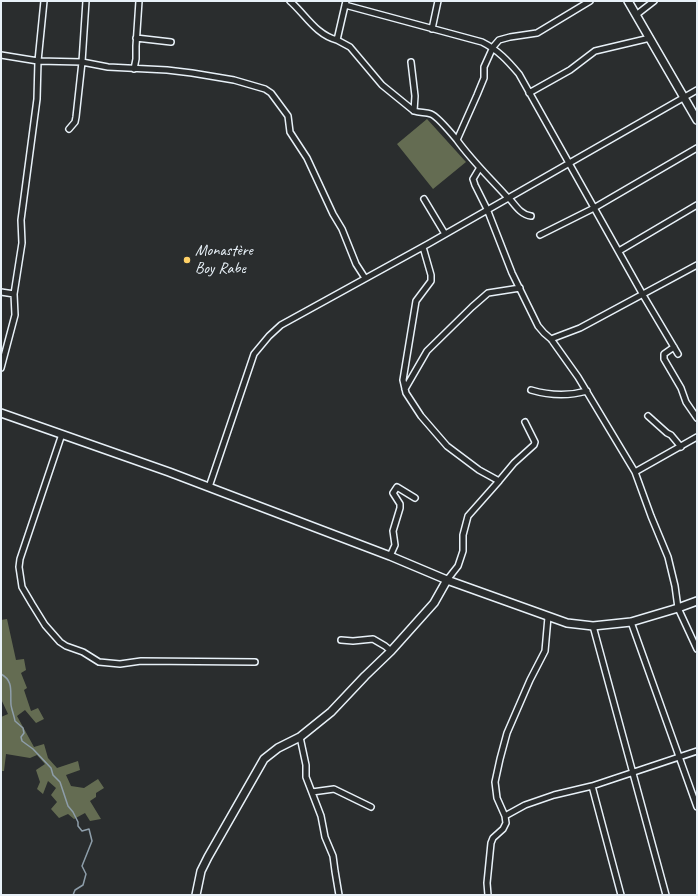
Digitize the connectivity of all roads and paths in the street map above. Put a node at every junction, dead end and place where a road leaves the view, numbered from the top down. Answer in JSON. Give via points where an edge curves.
{"nodes":[{"id":1,"x":44,"y":1,"type":"edge"},
{"id":2,"x":86,"y":1,"type":"edge"},
{"id":3,"x":139,"y":1,"type":"edge"},
{"id":4,"x":438,"y":1,"type":"edge"},
{"id":5,"x":590,"y":1,"type":"edge"},
{"id":6,"x":628,"y":1,"type":"edge"},
{"id":7,"x":654,"y":1,"type":"edge"},
{"id":8,"x":293,"y":2,"type":"edge"},
{"id":9,"x":345,"y":3,"type":"edge"},
{"id":10,"x":636,"y":15,"type":"junction"},
{"id":11,"x":432,"y":29,"type":"junction"},
{"id":12,"x":136,"y":38,"type":"junction"},
{"id":13,"x":650,"y":38,"type":"junction"},
{"id":14,"x":336,"y":40,"type":"junction"},
{"id":15,"x":171,"y":42,"type":"dead end"},
{"id":16,"x":493,"y":47,"type":"junction"},
{"id":17,"x":1,"y":55,"type":"edge"},
{"id":18,"x":38,"y":61,"type":"junction"},
{"id":19,"x":82,"y":62,"type":"junction"},
{"id":20,"x":411,"y":62,"type":"dead end"},
{"id":21,"x":134,"y":69,"type":"junction"},
{"id":22,"x":697,"y":90,"type":"edge"},
{"id":23,"x":529,"y":93,"type":"junction"},
{"id":24,"x":685,"y":97,"type":"junction"},
{"id":25,"x":414,"y":111,"type":"junction"},
{"id":26,"x":697,"y":120,"type":"edge"},
{"id":27,"x":69,"y":129,"type":"dead end"},
{"id":28,"x":457,"y":140,"type":"junction"},
{"id":29,"x":697,"y":148,"type":"edge"},
{"id":30,"x":569,"y":164,"type":"junction"},
{"id":31,"x":479,"y":169,"type":"junction"},
{"id":32,"x":509,"y":198,"type":"junction"},
{"id":33,"x":424,"y":199,"type":"dead end"},
{"id":34,"x":697,"y":206,"type":"edge"},
{"id":35,"x":594,"y":208,"type":"junction"},
{"id":36,"x":487,"y":209,"type":"junction"},
{"id":37,"x":532,"y":216,"type":"dead end"},
{"id":38,"x":445,"y":234,"type":"junction"},
{"id":39,"x":540,"y":235,"type":"dead end"},
{"id":40,"x":423,"y":247,"type":"junction"},
{"id":41,"x":619,"y":251,"type":"junction"},
{"id":42,"x":697,"y":265,"type":"edge"},
{"id":43,"x":366,"y":278,"type":"junction"},
{"id":44,"x":520,"y":288,"type":"junction"},
{"id":45,"x":1,"y":292,"type":"edge"},
{"id":46,"x":14,"y":294,"type":"junction"},
{"id":47,"x":643,"y":295,"type":"junction"},
{"id":48,"x":551,"y":339,"type":"junction"},
{"id":49,"x":674,"y":347,"type":"junction"},
{"id":50,"x":678,"y":354,"type":"dead end"},
{"id":51,"x":1,"y":368,"type":"edge"},
{"id":52,"x":405,"y":389,"type":"junction"},
{"id":53,"x":530,"y":390,"type":"dead end"},
{"id":54,"x":587,"y":391,"type":"junction"},
{"id":55,"x":1,"y":413,"type":"edge"},
{"id":56,"x":648,"y":416,"type":"dead end"},
{"id":57,"x":697,"y":418,"type":"edge"},
{"id":58,"x":525,"y":422,"type":"dead end"},
{"id":59,"x":62,"y":434,"type":"junction"},
{"id":60,"x":697,"y":437,"type":"edge"},
{"id":61,"x":681,"y":447,"type":"junction"},
{"id":62,"x":635,"y":472,"type":"junction"},
{"id":63,"x":499,"y":481,"type":"junction"},
{"id":64,"x":209,"y":487,"type":"junction"},
{"id":65,"x":415,"y":498,"type":"dead end"},
{"id":66,"x":390,"y":556,"type":"junction"},
{"id":67,"x":447,"y":580,"type":"junction"},
{"id":68,"x":697,"y":601,"type":"edge"},
{"id":69,"x":678,"y":608,"type":"junction"},
{"id":70,"x":548,"y":617,"type":"junction"},
{"id":71,"x":631,"y":622,"type":"junction"},
{"id":72,"x":593,"y":626,"type":"junction"},
{"id":73,"x":341,"y":640,"type":"dead end"},
{"id":74,"x":697,"y":649,"type":"edge"},
{"id":75,"x":391,"y":651,"type":"junction"},
{"id":76,"x":255,"y":662,"type":"dead end"},
{"id":77,"x":300,"y":737,"type":"junction"},
{"id":78,"x":697,"y":751,"type":"edge"},
{"id":79,"x":680,"y":756,"type":"junction"},
{"id":80,"x":632,"y":773,"type":"junction"},
{"id":81,"x":592,"y":786,"type":"junction"},
{"id":82,"x":312,"y":792,"type":"junction"},
{"id":83,"x":371,"y":807,"type":"dead end"},
{"id":84,"x":697,"y":807,"type":"edge"},
{"id":85,"x":505,"y":816,"type":"junction"},
{"id":86,"x":196,"y":895,"type":"edge"},
{"id":87,"x":339,"y":895,"type":"edge"},
{"id":88,"x":488,"y":895,"type":"edge"},
{"id":89,"x":621,"y":895,"type":"edge"},
{"id":90,"x":666,"y":895,"type":"edge"}],
"edges":[{"from":1,"to":18,"type":"street"},
{"from":2,"to":19,"type":"street"},
{"from":3,"to":12,"type":"street"},
{"from":4,"to":11,"type":"street"},
{"from":5,"to":16,"type":"street","via":[[537,33],[500,40]]},
{"from":6,"to":10,"type":"main road"},
{"from":7,"to":10,"type":"street"},
{"from":8,"to":14,"type":"street","via":[[319,32]]},
{"from":9,"to":11,"type":"street"},
{"from":9,"to":14,"type":"street"},
{"from":10,"to":13,"type":"main road"},
{"from":11,"to":16,"type":"street"},
{"from":12,"to":15,"type":"street"},
{"from":12,"to":21,"type":"street"},
{"from":13,"to":23,"type":"street","via":[[595,51],[570,70]]},
{"from":13,"to":24,"type":"main road"},
{"from":14,"to":25,"type":"street","via":[[350,47],[382,85]]},
{"from":16,"to":23,"type":"street","via":[[519,74]]},
{"from":16,"to":28,"type":"street","via":[[484,67],[484,78]]},
{"from":17,"to":18,"type":"street"},
{"from":18,"to":19,"type":"street"},
{"from":18,"to":46,"type":"street","via":[[37,99]]},
{"from":19,"to":21,"type":"street"},
{"from":19,"to":27,"type":"street","via":[[76,117]]},
{"from":20,"to":25,"type":"street"},
{"from":21,"to":43,"type":"street","via":[[166,70],[234,80],[271,93],[288,116],[290,132],[307,158],[356,264]]},
{"from":22,"to":24,"type":"street"},
{"from":23,"to":30,"type":"street"},
{"from":24,"to":26,"type":"main road"},
{"from":24,"to":30,"type":"street"},
{"from":25,"to":28,"type":"street","via":[[431,114]]},
{"from":28,"to":31,"type":"street"},
{"from":29,"to":35,"type":"street"},
{"from":30,"to":32,"type":"street"},
{"from":30,"to":35,"type":"street"},
{"from":31,"to":32,"type":"street"},
{"from":31,"to":36,"type":"street","via":[[473,179]]},
{"from":32,"to":36,"type":"street"},
{"from":32,"to":37,"type":"street","via":[[521,212]]},
{"from":33,"to":38,"type":"street"},
{"from":34,"to":41,"type":"street"},
{"from":35,"to":39,"type":"street"},
{"from":35,"to":41,"type":"street"},
{"from":36,"to":38,"type":"street"},
{"from":36,"to":44,"type":"street"},
{"from":38,"to":40,"type":"street"},
{"from":40,"to":43,"type":"street"},
{"from":40,"to":52,"type":"street","via":[[431,281],[416,301],[403,380]]},
{"from":41,"to":47,"type":"street"},
{"from":42,"to":47,"type":"street"},
{"from":43,"to":64,"type":"street","via":[[281,325],[259,347],[252,360]]},
{"from":44,"to":48,"type":"street","via":[[538,326]]},
{"from":44,"to":52,"type":"street","via":[[488,293],[472,307],[428,351]]},
{"from":45,"to":46,"type":"street"},
{"from":46,"to":51,"type":"street","via":[[15,315]]},
{"from":47,"to":48,"type":"street","via":[[580,328]]},
{"from":47,"to":49,"type":"street"},
{"from":48,"to":54,"type":"street"},
{"from":49,"to":50,"type":"street"},
{"from":49,"to":57,"type":"street","via":[[664,354],[664,359]]},
{"from":52,"to":63,"type":"street","via":[[421,416],[447,446],[479,470]]},
{"from":53,"to":54,"type":"street","via":[[566,394]]},
{"from":54,"to":62,"type":"street"},
{"from":55,"to":59,"type":"main road"},
{"from":56,"to":61,"type":"street"},
{"from":58,"to":63,"type":"street","via":[[535,442],[534,445]]},
{"from":59,"to":64,"type":"main road"},
{"from":59,"to":76,"type":"street","via":[[19,567],[22,587],[45,625],[60,642],[99,662]]},
{"from":60,"to":61,"type":"street"},
{"from":61,"to":62,"type":"street"},
{"from":62,"to":69,"type":"street","via":[[668,557]]},
{"from":63,"to":67,"type":"street","via":[[468,516],[463,535],[463,551],[458,566]]},
{"from":64,"to":66,"type":"main road"},
{"from":65,"to":66,"type":"street","via":[[397,487],[394,491],[400,508],[393,531],[395,546]]},
{"from":66,"to":67,"type":"main road"},
{"from":67,"to":70,"type":"main road"},
{"from":67,"to":75,"type":"main road","via":[[434,603]]},
{"from":68,"to":69,"type":"main road"},
{"from":69,"to":71,"type":"main road"},
{"from":69,"to":74,"type":"street"},
{"from":70,"to":72,"type":"main road","via":[[567,623]]},
{"from":70,"to":85,"type":"street","via":[[545,652],[507,733],[495,782],[497,798]]},
{"from":71,"to":72,"type":"main road"},
{"from":71,"to":79,"type":"street"},
{"from":72,"to":80,"type":"street"},
{"from":73,"to":75,"type":"street","via":[[373,639]]},
{"from":75,"to":77,"type":"main road","via":[[331,712]]},
{"from":77,"to":82,"type":"street","via":[[306,777]]},
{"from":77,"to":86,"type":"main road","via":[[278,748],[264,759],[208,857],[201,871]]},
{"from":78,"to":79,"type":"street"},
{"from":79,"to":80,"type":"street"},
{"from":79,"to":84,"type":"street"},
{"from":80,"to":81,"type":"street"},
{"from":80,"to":90,"type":"street"},
{"from":81,"to":85,"type":"street","via":[[554,795],[525,805]]},
{"from":81,"to":89,"type":"street"},
{"from":82,"to":83,"type":"street","via":[[334,789]]},
{"from":82,"to":87,"type":"street","via":[[333,856]]},
{"from":85,"to":88,"type":"street","via":[[506,823],[491,843]]}]}
